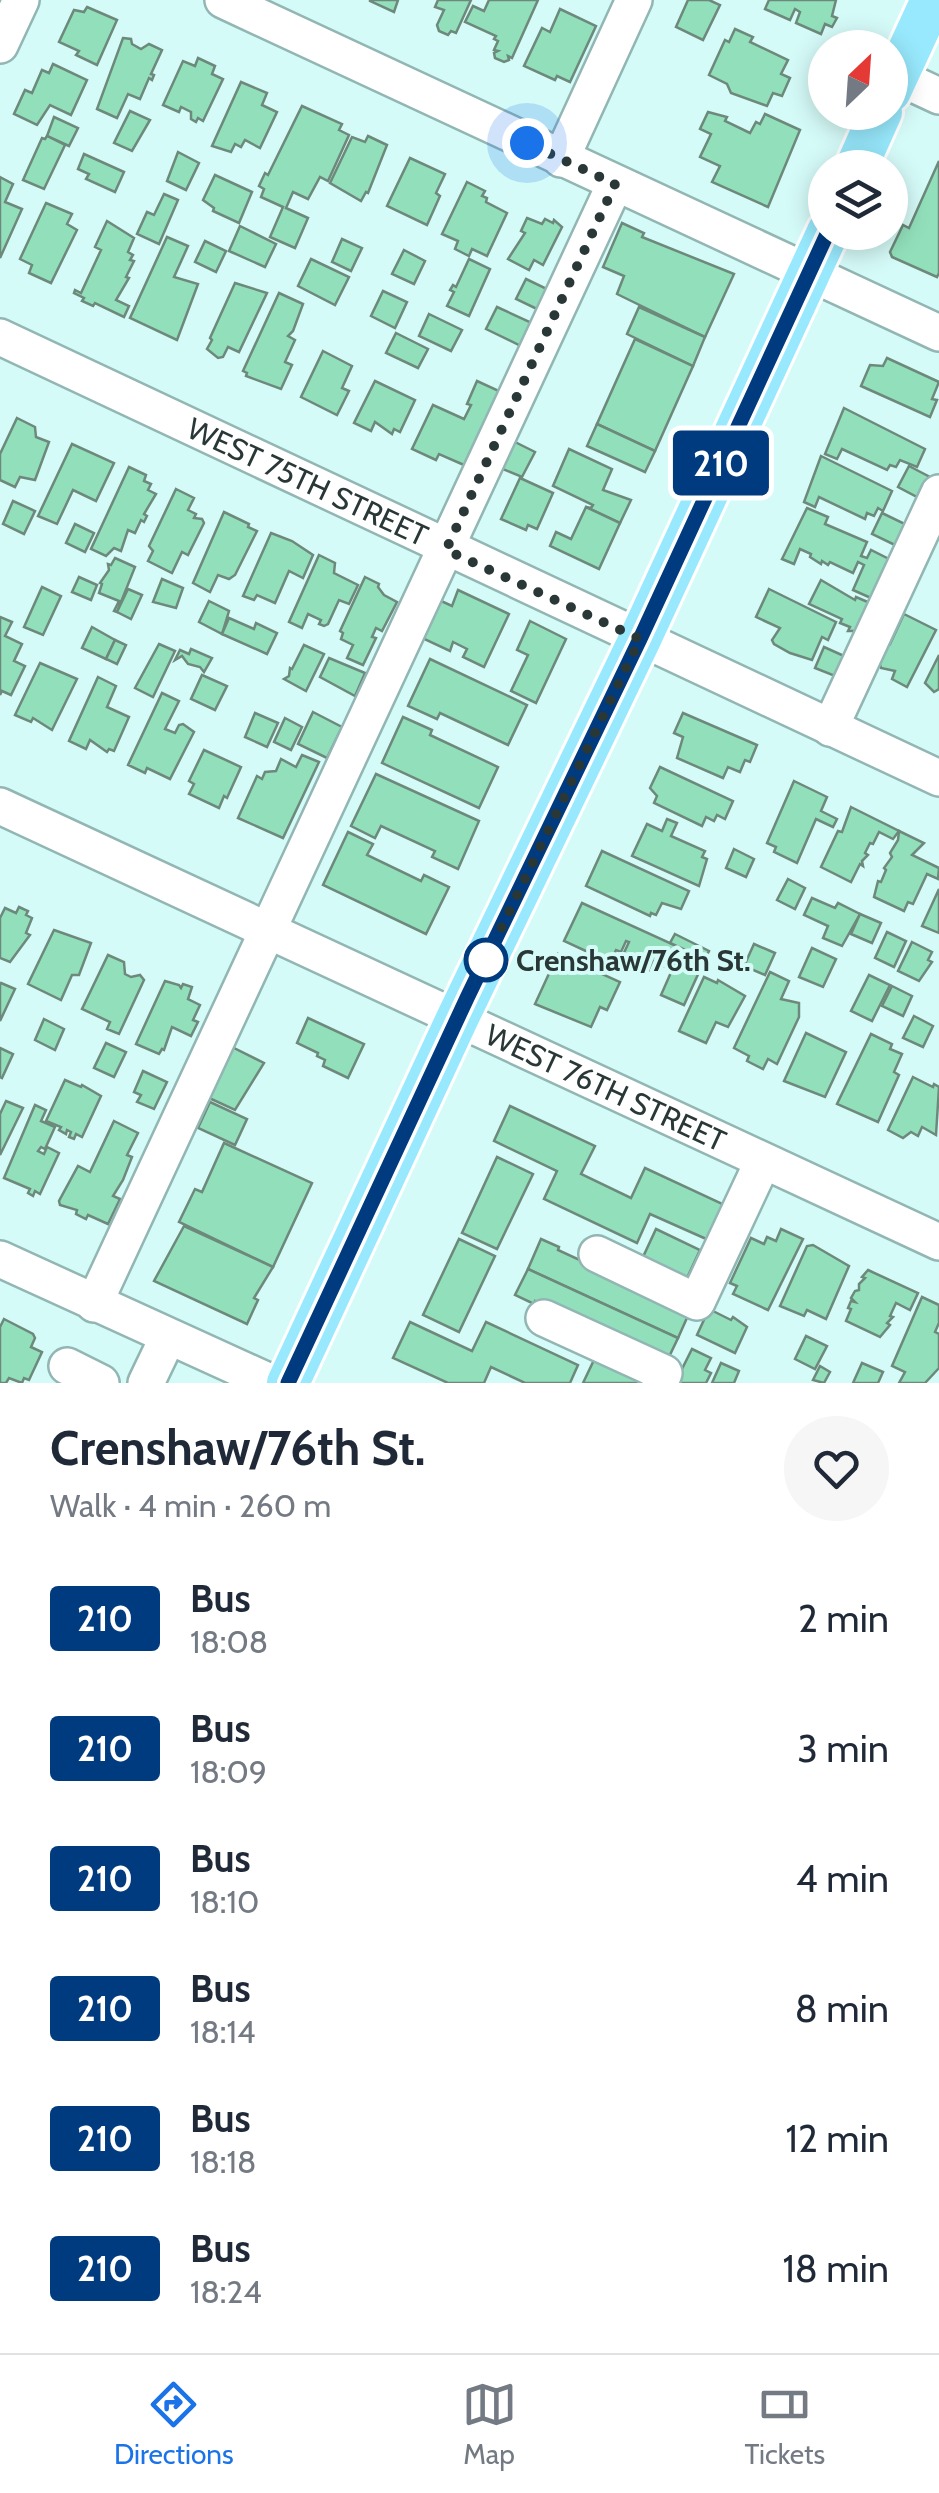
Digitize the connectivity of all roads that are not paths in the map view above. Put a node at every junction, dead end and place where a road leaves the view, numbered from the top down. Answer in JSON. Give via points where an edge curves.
{"nodes":[{"id":1,"x":21,"y":0,"type":"edge"},
{"id":2,"x":223,"y":0,"type":"edge"},
{"id":3,"x":634,"y":0,"type":"edge"},
{"id":4,"x":932,"y":0,"type":"edge"},
{"id":5,"x":0,"y":45,"type":"edge"},
{"id":6,"x":908,"y":52,"type":"edge"},
{"id":7,"x":908,"y":94,"type":"edge"},
{"id":8,"x":939,"y":96,"type":"edge"},
{"id":9,"x":561,"y":159,"type":"junction"},
{"id":10,"x":615,"y":184,"type":"junction"},
{"id":11,"x":820,"y":250,"type":"edge"},
{"id":12,"x":810,"y":274,"type":"junction"},
{"id":13,"x":939,"y":333,"type":"edge"},
{"id":14,"x":0,"y":338,"type":"edge"},
{"id":15,"x":939,"y":494,"type":"edge"},
{"id":16,"x":446,"y":550,"type":"junction"},
{"id":17,"x":640,"y":639,"type":"junction"},
{"id":18,"x":830,"y":728,"type":"junction"},
{"id":19,"x":939,"y":778,"type":"edge"},
{"id":20,"x":0,"y":806,"type":"edge"},
{"id":21,"x":267,"y":932,"type":"junction"},
{"id":22,"x":457,"y":1019,"type":"junction"},
{"id":23,"x":763,"y":1161,"type":"junction"},
{"id":24,"x":939,"y":1242,"type":"edge"},
{"id":25,"x":596,"y":1254,"type":"dead end"},
{"id":26,"x":0,"y":1259,"type":"edge"},
{"id":27,"x":94,"y":1304,"type":"junction"},
{"id":28,"x":544,"y":1318,"type":"dead end"},
{"id":29,"x":168,"y":1337,"type":"junction"},
{"id":30,"x":66,"y":1366,"type":"dead end"},
{"id":31,"x":101,"y":1383,"type":"edge"},
{"id":32,"x":146,"y":1383,"type":"edge"},
{"id":33,"x":272,"y":1383,"type":"edge"},
{"id":34,"x":288,"y":1383,"type":"edge"},
{"id":35,"x":660,"y":1383,"type":"edge"}],
"edges":[{"from":1,"to":5,"type":"street"},
{"from":2,"to":9,"type":"street"},
{"from":3,"to":9,"type":"street"},
{"from":4,"to":6,"type":"main road"},
{"from":7,"to":8,"type":"street"},
{"from":9,"to":10,"type":"street"},
{"from":10,"to":12,"type":"street"},
{"from":10,"to":16,"type":"street"},
{"from":11,"to":12,"type":"main road"},
{"from":12,"to":13,"type":"street"},
{"from":12,"to":17,"type":"main road"},
{"from":14,"to":16,"type":"street","name":"WEST 75TH STREET"},
{"from":15,"to":18,"type":"street"},
{"from":16,"to":17,"type":"street","name":"WEST 75TH STREET"},
{"from":16,"to":21,"type":"street"},
{"from":17,"to":18,"type":"street","name":"WEST 75TH STREET"},
{"from":17,"to":22,"type":"main road"},
{"from":18,"to":19,"type":"street","name":"WEST 75TH STREET"},
{"from":20,"to":21,"type":"street","name":"WEST 76TH STREET"},
{"from":21,"to":22,"type":"street","name":"WEST 76TH STREET"},
{"from":21,"to":27,"type":"street"},
{"from":22,"to":23,"type":"street","name":"WEST 76TH STREET"},
{"from":22,"to":34,"type":"main road"},
{"from":23,"to":24,"type":"street","name":"WEST 76TH STREET"},
{"from":23,"to":25,"type":"street","via":[[697,1302]]},
{"from":26,"to":27,"type":"street"},
{"from":27,"to":29,"type":"street"},
{"from":28,"to":35,"type":"street","via":[[664,1373]]},
{"from":29,"to":32,"type":"street"},
{"from":29,"to":33,"type":"street"},
{"from":30,"to":31,"type":"street"}]}
